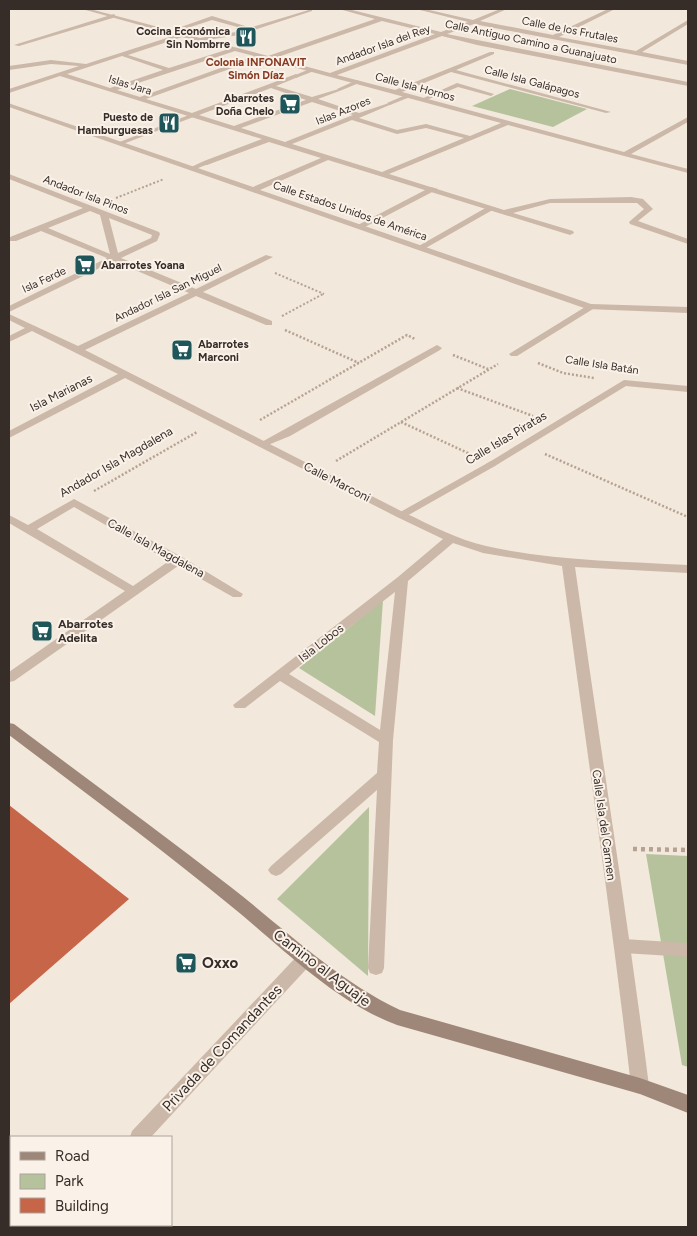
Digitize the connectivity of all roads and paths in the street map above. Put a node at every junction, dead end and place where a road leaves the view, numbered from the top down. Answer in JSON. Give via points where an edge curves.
{"nodes":[{"id":1,"x":85,"y":9,"type":"edge"},
{"id":2,"x":312,"y":9,"type":"edge"},
{"id":3,"x":342,"y":9,"type":"edge"},
{"id":4,"x":419,"y":9,"type":"edge"},
{"id":5,"x":504,"y":9,"type":"edge"},
{"id":6,"x":612,"y":9,"type":"edge"},
{"id":7,"x":114,"y":16,"type":"junction"},
{"id":8,"x":381,"y":19,"type":"junction"},
{"id":9,"x":474,"y":22,"type":"junction"},
{"id":10,"x":688,"y":22,"type":"edge"},
{"id":11,"x":252,"y":29,"type":"junction"},
{"id":12,"x":170,"y":32,"type":"junction"},
{"id":13,"x":442,"y":34,"type":"junction"},
{"id":14,"x":182,"y":35,"type":"junction"},
{"id":15,"x":554,"y":37,"type":"junction"},
{"id":16,"x":199,"y":39,"type":"junction"},
{"id":17,"x":16,"y":45,"type":"dead end"},
{"id":18,"x":237,"y":50,"type":"junction"},
{"id":19,"x":492,"y":53,"type":"dead end"},
{"id":20,"x":637,"y":53,"type":"junction"},
{"id":21,"x":120,"y":54,"type":"junction"},
{"id":22,"x":222,"y":55,"type":"junction"},
{"id":23,"x":260,"y":56,"type":"junction"},
{"id":24,"x":269,"y":58,"type":"junction"},
{"id":25,"x":245,"y":61,"type":"junction"},
{"id":26,"x":688,"y":63,"type":"edge"},
{"id":27,"x":86,"y":65,"type":"junction"},
{"id":28,"x":9,"y":68,"type":"edge"},
{"id":29,"x":170,"y":70,"type":"junction"},
{"id":30,"x":312,"y":70,"type":"junction"},
{"id":31,"x":450,"y":70,"type":"junction"},
{"id":32,"x":60,"y":74,"type":"junction"},
{"id":33,"x":330,"y":75,"type":"junction"},
{"id":34,"x":357,"y":82,"type":"junction"},
{"id":35,"x":688,"y":84,"type":"edge"},
{"id":36,"x":271,"y":86,"type":"junction"},
{"id":37,"x":110,"y":90,"type":"junction"},
{"id":38,"x":9,"y":91,"type":"edge"},
{"id":39,"x":396,"y":92,"type":"junction"},
{"id":40,"x":491,"y":94,"type":"dead end"},
{"id":41,"x":408,"y":96,"type":"junction"},
{"id":42,"x":140,"y":99,"type":"junction"},
{"id":43,"x":312,"y":100,"type":"junction"},
{"id":44,"x":422,"y":100,"type":"junction"},
{"id":45,"x":9,"y":105,"type":"edge"},
{"id":46,"x":608,"y":112,"type":"dead end"},
{"id":47,"x":194,"y":115,"type":"junction"},
{"id":48,"x":355,"y":117,"type":"junction"},
{"id":49,"x":688,"y":119,"type":"edge"},
{"id":50,"x":507,"y":122,"type":"junction"},
{"id":51,"x":236,"y":128,"type":"junction"},
{"id":52,"x":470,"y":138,"type":"junction"},
{"id":53,"x":269,"y":139,"type":"junction"},
{"id":54,"x":121,"y":143,"type":"junction"},
{"id":55,"x":287,"y":144,"type":"junction"},
{"id":56,"x":625,"y":154,"type":"junction"},
{"id":57,"x":328,"y":157,"type":"junction"},
{"id":58,"x":193,"y":168,"type":"junction"},
{"id":59,"x":688,"y":171,"type":"edge"},
{"id":60,"x":384,"y":174,"type":"junction"},
{"id":61,"x":9,"y":176,"type":"edge"},
{"id":62,"x":434,"y":189,"type":"junction"},
{"id":63,"x":254,"y":190,"type":"junction"},
{"id":64,"x":90,"y":208,"type":"junction"},
{"id":65,"x":492,"y":208,"type":"junction"},
{"id":66,"x":506,"y":212,"type":"junction"},
{"id":67,"x":104,"y":214,"type":"junction"},
{"id":68,"x":360,"y":226,"type":"junction"},
{"id":69,"x":41,"y":228,"type":"junction"},
{"id":70,"x":570,"y":233,"type":"dead end"},
{"id":71,"x":156,"y":234,"type":"joint"},
{"id":72,"x":13,"y":239,"type":"dead end"},
{"id":73,"x":688,"y":242,"type":"edge"},
{"id":74,"x":421,"y":247,"type":"junction"},
{"id":75,"x":269,"y":257,"type":"dead end"},
{"id":76,"x":115,"y":258,"type":"junction"},
{"id":77,"x":254,"y":264,"type":"junction"},
{"id":78,"x":197,"y":292,"type":"junction"},
{"id":79,"x":590,"y":307,"type":"junction"},
{"id":80,"x":9,"y":309,"type":"edge"},
{"id":81,"x":688,"y":310,"type":"edge"},
{"id":82,"x":9,"y":317,"type":"edge"},
{"id":83,"x":269,"y":323,"type":"junction"},
{"id":84,"x":32,"y":328,"type":"junction"},
{"id":85,"x":407,"y":335,"type":"dead end"},
{"id":86,"x":9,"y":339,"type":"edge"},
{"id":87,"x":436,"y":348,"type":"dead end"},
{"id":88,"x":78,"y":350,"type":"junction"},
{"id":89,"x":514,"y":354,"type":"junction"},
{"id":90,"x":360,"y":363,"type":"junction"},
{"id":91,"x":125,"y":374,"type":"junction"},
{"id":92,"x":624,"y":383,"type":"junction"},
{"id":93,"x":456,"y":387,"type":"junction"},
{"id":94,"x":688,"y":389,"type":"edge"},
{"id":95,"x":217,"y":420,"type":"junction"},
{"id":96,"x":401,"y":422,"type":"junction"},
{"id":97,"x":556,"y":425,"type":"junction"},
{"id":98,"x":240,"y":432,"type":"junction"},
{"id":99,"x":9,"y":435,"type":"edge"},
{"id":100,"x":263,"y":444,"type":"junction"},
{"id":101,"x":524,"y":444,"type":"junction"},
{"id":102,"x":491,"y":464,"type":"junction"},
{"id":103,"x":317,"y":473,"type":"junction"},
{"id":104,"x":74,"y":502,"type":"junction"},
{"id":105,"x":401,"y":515,"type":"junction"},
{"id":106,"x":688,"y":517,"type":"edge"},
{"id":107,"x":9,"y":518,"type":"edge"},
{"id":108,"x":29,"y":529,"type":"junction"},
{"id":109,"x":451,"y":538,"type":"junction"},
{"id":110,"x":178,"y":560,"type":"junction"},
{"id":111,"x":568,"y":563,"type":"junction"},
{"id":112,"x":688,"y":569,"type":"edge"},
{"id":113,"x":402,"y":580,"type":"junction"},
{"id":114,"x":133,"y":591,"type":"junction"},
{"id":115,"x":238,"y":594,"type":"dead end"},
{"id":116,"x":281,"y":675,"type":"junction"},
{"id":117,"x":9,"y":678,"type":"edge"},
{"id":118,"x":240,"y":705,"type":"dead end"},
{"id":119,"x":9,"y":728,"type":"edge"},
{"id":120,"x":386,"y":740,"type":"junction"},
{"id":121,"x":383,"y":776,"type":"junction"},
{"id":122,"x":607,"y":848,"type":"junction"},
{"id":123,"x":688,"y":850,"type":"edge"},
{"id":124,"x":276,"y":870,"type":"dead end"},
{"id":125,"x":623,"y":946,"type":"junction"},
{"id":126,"x":688,"y":950,"type":"edge"},
{"id":127,"x":305,"y":959,"type":"junction"},
{"id":128,"x":376,"y":968,"type":"dead end"},
{"id":129,"x":640,"y":1086,"type":"junction"},
{"id":130,"x":688,"y":1104,"type":"edge"},
{"id":131,"x":140,"y":1136,"type":"edge"}],
"edges":[{"from":1,"to":7,"type":"street","name":"Calle Isla Hornos"},
{"from":2,"to":11,"type":"street"},
{"from":3,"to":8,"type":"street","name":"Calle Antiguo Camino a Guanajuato"},
{"from":4,"to":9,"type":"street","name":"Calle de los Frutales"},
{"from":5,"to":9,"type":"street","name":"Andador Isla del Rey"},
{"from":6,"to":15,"type":"street"},
{"from":7,"to":12,"type":"street","name":"Calle Isla Hornos"},
{"from":7,"to":17,"type":"street"},
{"from":8,"to":13,"type":"street","name":"Calle Antiguo Camino a Guanajuato"},
{"from":8,"to":24,"type":"street"},
{"from":9,"to":13,"type":"street","name":"Andador Isla del Rey"},
{"from":9,"to":15,"type":"street","name":"Calle de los Frutales"},
{"from":10,"to":20,"type":"street"},
{"from":11,"to":12,"type":"street","via":[[212,18]]},
{"from":11,"to":16,"type":"street"},
{"from":12,"to":14,"type":"street","name":"Calle Isla Hornos"},
{"from":13,"to":33,"type":"street","name":"Andador Isla del Rey"},
{"from":13,"to":35,"type":"street","name":"Calle Antiguo Camino a Guanajuato"},
{"from":14,"to":16,"type":"street","name":"Calle Isla Hornos"},
{"from":14,"to":21,"type":"street"},
{"from":15,"to":20,"type":"street","name":"Calle de los Frutales"},
{"from":16,"to":18,"type":"street","name":"Calle Isla Hornos"},
{"from":18,"to":22,"type":"street"},
{"from":18,"to":23,"type":"street","name":"Calle Isla Hornos"},
{"from":19,"to":31,"type":"street"},
{"from":20,"to":26,"type":"street","name":"Calle de los Frutales"},
{"from":21,"to":27,"type":"street"},
{"from":21,"to":29,"type":"street"},
{"from":22,"to":25,"type":"street"},
{"from":22,"to":29,"type":"street"},
{"from":23,"to":24,"type":"street","name":"Calle Isla Hornos"},
{"from":23,"to":25,"type":"street"},
{"from":24,"to":30,"type":"street","name":"Calle Isla Hornos"},
{"from":25,"to":42,"type":"street"},
{"from":27,"to":28,"type":"street","via":[[51,62]]},
{"from":27,"to":32,"type":"street"},
{"from":29,"to":37,"type":"street"},
{"from":30,"to":33,"type":"street","name":"Calle Isla Hornos"},
{"from":30,"to":36,"type":"street"},
{"from":31,"to":39,"type":"street"},
{"from":31,"to":46,"type":"street","name":"Calle Isla Galápagos"},
{"from":32,"to":37,"type":"street","name":"Islas Jara"},
{"from":32,"to":38,"type":"street"},
{"from":33,"to":34,"type":"street","name":"Calle Isla Hornos"},
{"from":34,"to":39,"type":"street","name":"Calle Isla Hornos"},
{"from":34,"to":43,"type":"street","name":"Islas Azores"},
{"from":36,"to":43,"type":"street"},
{"from":36,"to":47,"type":"street"},
{"from":37,"to":42,"type":"street","name":"Islas Jara"},
{"from":39,"to":41,"type":"street","name":"Calle Isla Hornos"},
{"from":40,"to":44,"type":"street","via":[[457,85]]},
{"from":41,"to":44,"type":"street","name":"Calle Isla Hornos"},
{"from":41,"to":48,"type":"street","name":"Islas Azores"},
{"from":42,"to":47,"type":"street","name":"Islas Jara"},
{"from":43,"to":48,"type":"street"},
{"from":43,"to":51,"type":"street","name":"Islas Azores"},
{"from":44,"to":50,"type":"street","name":"Calle Isla Hornos"},
{"from":45,"to":54,"type":"street","name":"Calle Estados Unidos de América"},
{"from":47,"to":51,"type":"street","name":"Islas Jara"},
{"from":47,"to":54,"type":"street"},
{"from":48,"to":52,"type":"street","via":[[397,132],[426,126]]},
{"from":48,"to":55,"type":"street","name":"Islas Azores"},
{"from":49,"to":56,"type":"street"},
{"from":50,"to":52,"type":"street"},
{"from":50,"to":56,"type":"street","name":"Calle Isla Hornos"},
{"from":51,"to":53,"type":"street","name":"Islas Jara"},
{"from":52,"to":60,"type":"street"},
{"from":53,"to":55,"type":"street","name":"Islas Jara"},
{"from":53,"to":58,"type":"street"},
{"from":54,"to":58,"type":"street","name":"Calle Estados Unidos de América"},
{"from":55,"to":57,"type":"street","name":"Islas Jara"},
{"from":56,"to":59,"type":"street","name":"Calle Isla Hornos"},
{"from":57,"to":60,"type":"street","name":"Islas Jara"},
{"from":57,"to":63,"type":"street"},
{"from":58,"to":63,"type":"street","name":"Calle Estados Unidos de América"},
{"from":58,"to":64,"type":"path"},
{"from":60,"to":62,"type":"street","name":"Islas Jara"},
{"from":61,"to":64,"type":"street","name":"Andador Isla Pinos"},
{"from":62,"to":65,"type":"street","name":"Islas Jara"},
{"from":62,"to":68,"type":"street"},
{"from":63,"to":68,"type":"street","name":"Calle Estados Unidos de América"},
{"from":64,"to":67,"type":"street","name":"Andador Isla Pinos"},
{"from":64,"to":69,"type":"street"},
{"from":65,"to":66,"type":"street","name":"Islas Jara"},
{"from":65,"to":74,"type":"street"},
{"from":66,"to":70,"type":"street","name":"Islas Jara"},
{"from":66,"to":73,"type":"street","via":[[550,200],[631,199],[640,201],[649,209],[633,222]]},
{"from":67,"to":71,"type":"street","name":"Andador Isla Pinos"},
{"from":67,"to":76,"type":"street"},
{"from":68,"to":74,"type":"street","name":"Calle Estados Unidos de América"},
{"from":69,"to":72,"type":"street"},
{"from":69,"to":76,"type":"street"},
{"from":71,"to":76,"type":"street","name":"Isla Ferde","via":[[154,239]]},
{"from":74,"to":79,"type":"street","name":"Calle Estados Unidos de América"},
{"from":75,"to":77,"type":"street","name":"Andador Isla San Miguel"},
{"from":76,"to":78,"type":"street"},
{"from":76,"to":80,"type":"street","name":"Isla Ferde"},
{"from":77,"to":78,"type":"street","name":"Andador Isla San Miguel"},
{"from":77,"to":83,"type":"path","via":[[324,294]]},
{"from":78,"to":83,"type":"street"},
{"from":78,"to":88,"type":"street","name":"Andador Isla San Miguel"},
{"from":79,"to":81,"type":"street","name":"Calle Estados Unidos de América"},
{"from":79,"to":89,"type":"street"},
{"from":82,"to":84,"type":"street","name":"Calle Marconi"},
{"from":83,"to":90,"type":"path"},
{"from":84,"to":86,"type":"street"},
{"from":84,"to":88,"type":"street","name":"Calle Marconi"},
{"from":85,"to":90,"type":"path"},
{"from":87,"to":100,"type":"street"},
{"from":88,"to":91,"type":"street","name":"Calle Marconi"},
{"from":89,"to":92,"type":"path","name":"Calle Isla Batán","via":[[563,373]]},
{"from":89,"to":93,"type":"path"},
{"from":90,"to":98,"type":"path"},
{"from":91,"to":95,"type":"street","name":"Calle Marconi"},
{"from":91,"to":99,"type":"street","name":"Isla Marianas"},
{"from":92,"to":94,"type":"street","name":"Calle Isla Batán"},
{"from":92,"to":97,"type":"street","name":"Calle Islas Piratas"},
{"from":93,"to":96,"type":"path"},
{"from":93,"to":97,"type":"path"},
{"from":95,"to":98,"type":"street","name":"Calle Marconi"},
{"from":95,"to":104,"type":"path","name":"Andador Isla Magdalena"},
{"from":96,"to":102,"type":"path"},
{"from":96,"to":103,"type":"path"},
{"from":97,"to":101,"type":"street","name":"Calle Islas Piratas"},
{"from":98,"to":100,"type":"street","name":"Calle Marconi"},
{"from":100,"to":103,"type":"street","name":"Calle Marconi"},
{"from":101,"to":102,"type":"street","name":"Calle Islas Piratas"},
{"from":101,"to":106,"type":"path"},
{"from":102,"to":105,"type":"street","name":"Calle Islas Piratas"},
{"from":103,"to":105,"type":"street","name":"Calle Marconi"},
{"from":104,"to":108,"type":"street","name":"Andador Isla Magdalena"},
{"from":104,"to":110,"type":"street","name":"Calle Isla Magdalena"},
{"from":105,"to":109,"type":"street","name":"Calle Marconi"},
{"from":107,"to":108,"type":"street"},
{"from":108,"to":114,"type":"street"},
{"from":109,"to":111,"type":"street","name":"Calle Marconi","via":[[483,549]]},
{"from":109,"to":113,"type":"street","name":"Isla Lobos"},
{"from":110,"to":114,"type":"street"},
{"from":110,"to":115,"type":"street","name":"Calle Isla Magdalena"},
{"from":111,"to":112,"type":"street","name":"Calle Marconi"},
{"from":111,"to":122,"type":"street","name":"Calle Isla del Carmen"},
{"from":113,"to":116,"type":"street","name":"Isla Lobos"},
{"from":113,"to":120,"type":"street"},
{"from":114,"to":117,"type":"street"},
{"from":116,"to":118,"type":"street","name":"Isla Lobos"},
{"from":116,"to":120,"type":"street"},
{"from":119,"to":127,"type":"main road","name":"Camino al Aguaje","via":[[185,861]]},
{"from":120,"to":121,"type":"street"},
{"from":121,"to":124,"type":"street"},
{"from":121,"to":128,"type":"street"},
{"from":122,"to":123,"type":"path"},
{"from":122,"to":125,"type":"street","name":"Calle Isla del Carmen"},
{"from":125,"to":126,"type":"street"},
{"from":125,"to":129,"type":"street","name":"Calle Isla del Carmen"},
{"from":127,"to":129,"type":"main road","name":"Camino al Aguaje","via":[[375,1008],[397,1017]]},
{"from":127,"to":131,"type":"street","name":"Privada de Comandantes"},
{"from":129,"to":130,"type":"main road","name":"Camino al Aguaje"}]}
